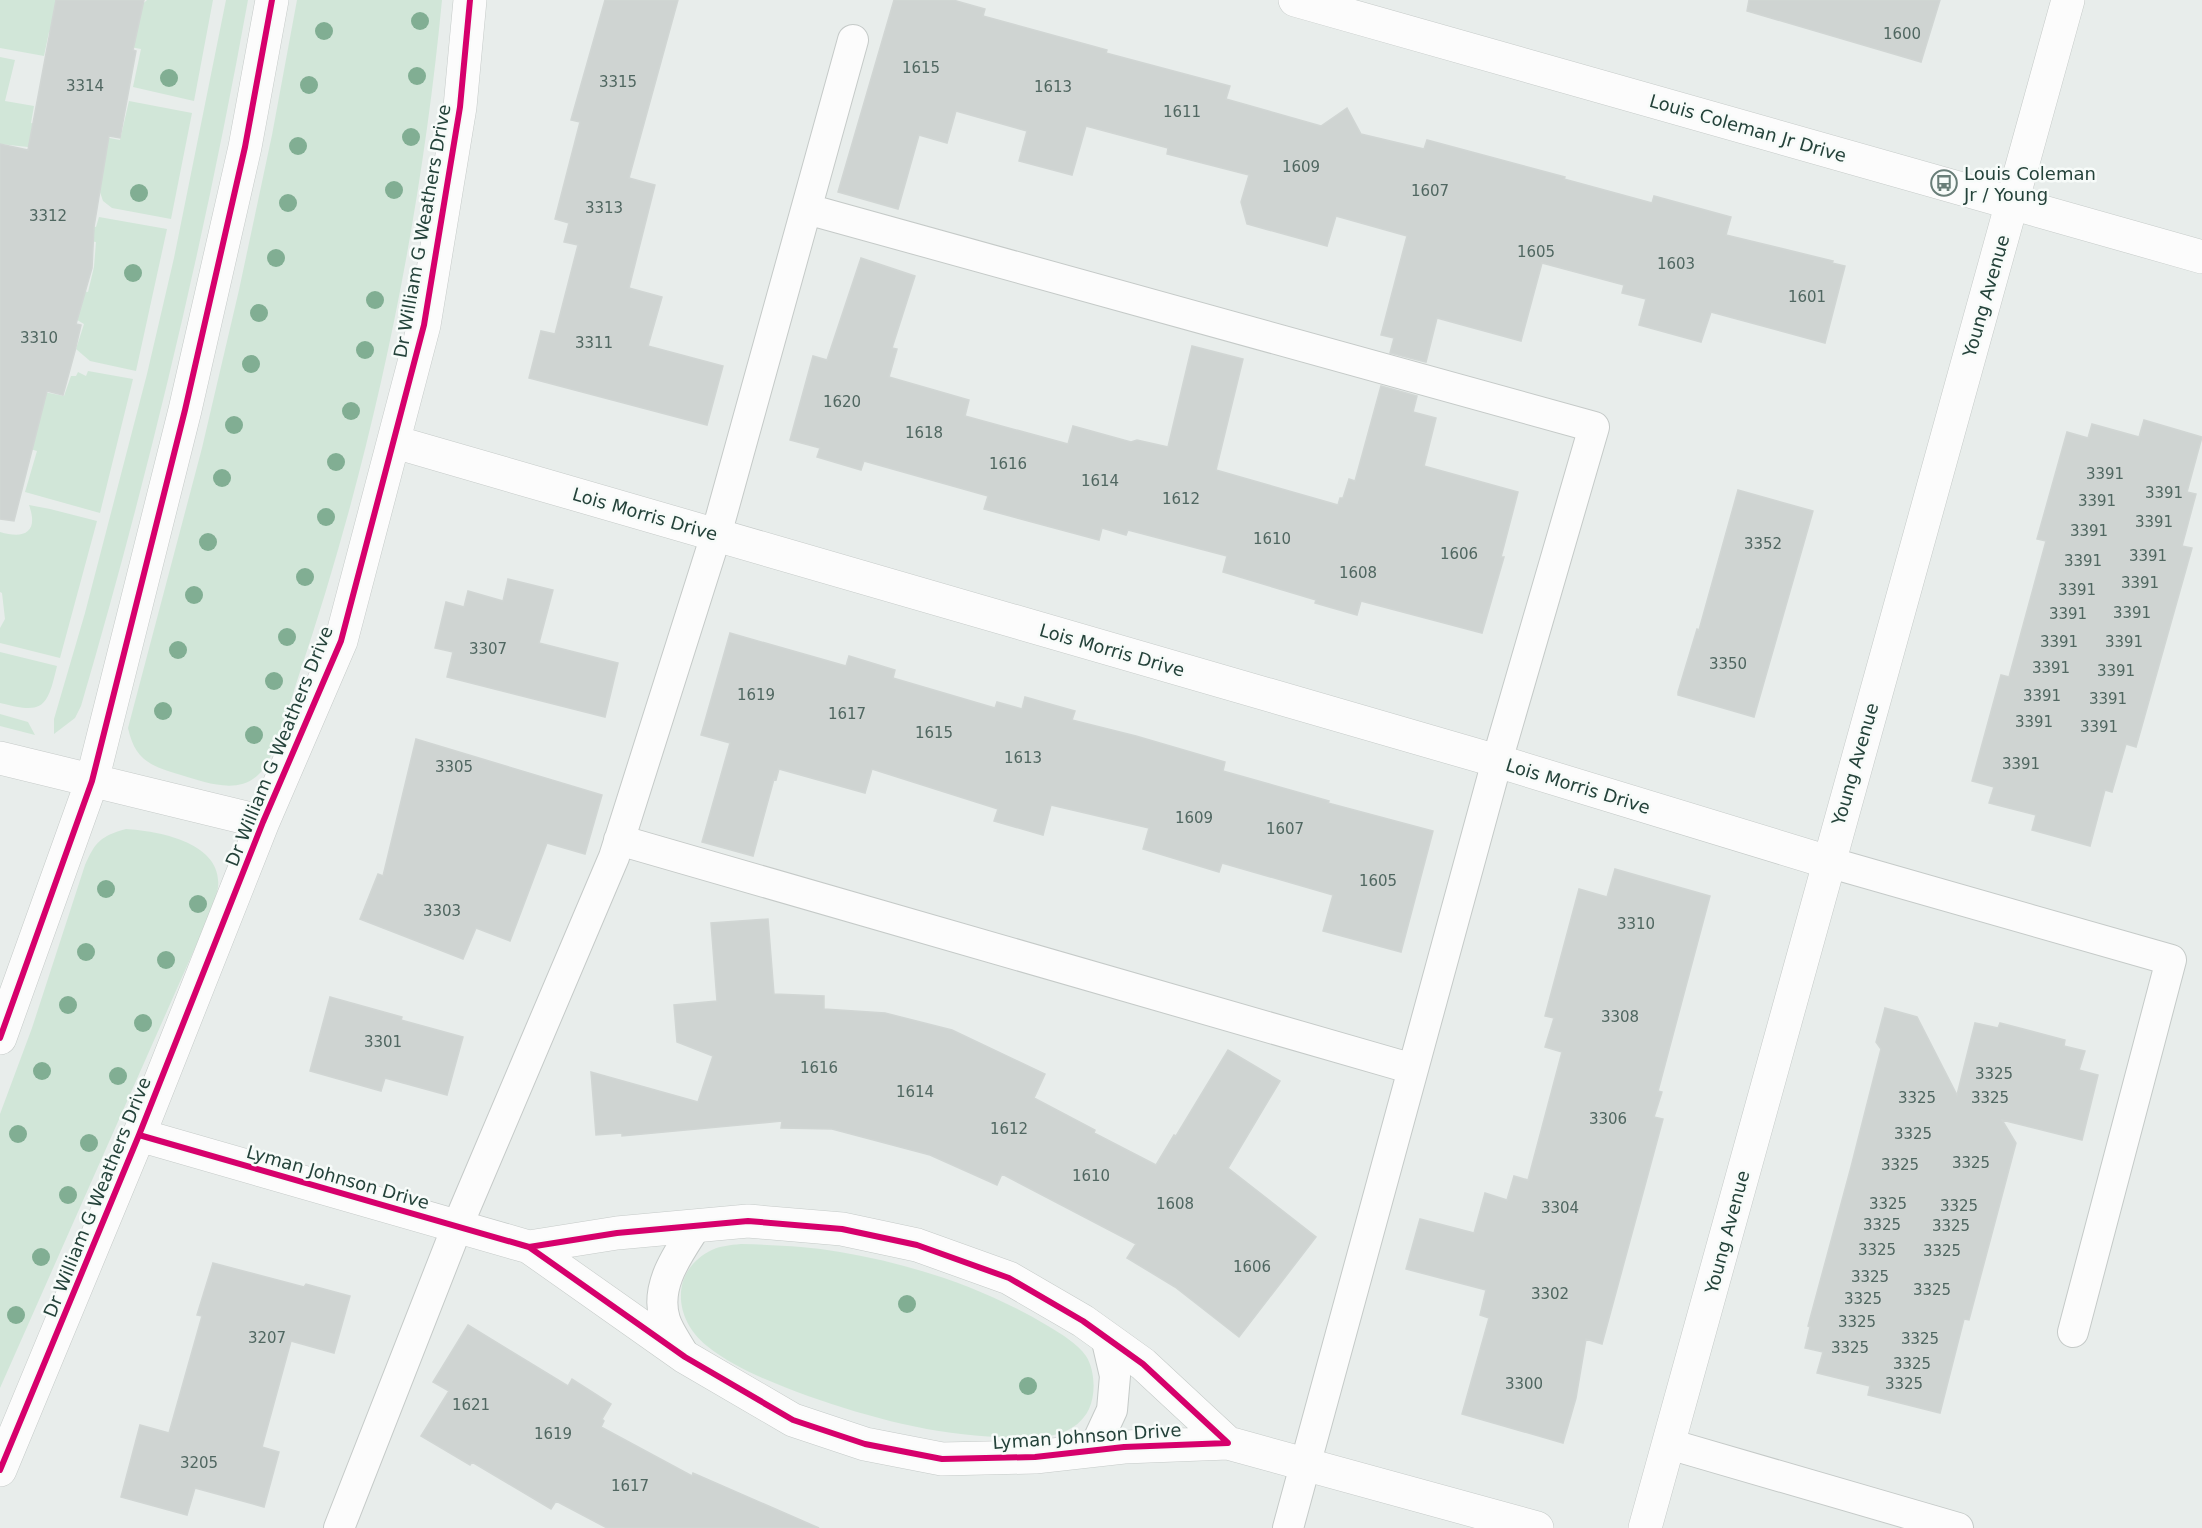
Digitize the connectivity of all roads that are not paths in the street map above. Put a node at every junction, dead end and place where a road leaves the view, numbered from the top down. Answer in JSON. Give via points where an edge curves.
{"nodes":[{"id":1,"x":272,"y":0,"type":"edge"},
{"id":2,"x":470,"y":0,"type":"edge"},
{"id":3,"x":1295,"y":0,"type":"edge"},
{"id":4,"x":2068,"y":0,"type":"edge"},
{"id":5,"x":853,"y":40,"type":"dead end"},
{"id":6,"x":2012,"y":203,"type":"junction"},
{"id":7,"x":807,"y":209,"type":"junction"},
{"id":8,"x":2202,"y":257,"type":"edge"},
{"id":9,"x":395,"y":442,"type":"junction"},
{"id":10,"x":716,"y":535,"type":"junction"},
{"id":11,"x":0,"y":758,"type":"edge"},
{"id":12,"x":1497,"y":761,"type":"junction"},
{"id":13,"x":92,"y":781,"type":"junction"},
{"id":14,"x":263,"y":822,"type":"junction"},
{"id":15,"x":620,"y":840,"type":"junction"},
{"id":16,"x":1828,"y":862,"type":"junction"},
{"id":17,"x":0,"y":1038,"type":"edge"},
{"id":18,"x":1413,"y":1069,"type":"junction"},
{"id":19,"x":139,"y":1135,"type":"junction"},
{"id":20,"x":696,"y":1226,"type":"junction"},
{"id":21,"x":457,"y":1227,"type":"junction"},
{"id":22,"x":529,"y":1247,"type":"junction"},
{"id":23,"x":2073,"y":1332,"type":"dead end"},
{"id":24,"x":1106,"y":1337,"type":"junction"},
{"id":25,"x":685,"y":1357,"type":"junction"},
{"id":26,"x":1228,"y":1443,"type":"junction"},
{"id":27,"x":1670,"y":1444,"type":"junction"},
{"id":28,"x":1094,"y":1451,"type":"junction"},
{"id":29,"x":1305,"y":1465,"type":"junction"},
{"id":30,"x":0,"y":1470,"type":"edge"},
{"id":31,"x":339,"y":1528,"type":"edge"},
{"id":32,"x":1288,"y":1528,"type":"edge"},
{"id":33,"x":1537,"y":1528,"type":"edge"},
{"id":34,"x":1645,"y":1528,"type":"edge"},
{"id":35,"x":1958,"y":1528,"type":"edge"}],
"edges":[{"from":1,"to":13,"type":"street","via":[[245,147],[186,410]]},
{"from":2,"to":9,"type":"street","name":"Dr William G Weathers Drive","via":[[460,107],[424,325]]},
{"from":3,"to":6,"type":"street","name":"Louis Coleman Jr Drive"},
{"from":4,"to":6,"type":"street","name":"Young Avenue"},
{"from":5,"to":7,"type":"lane"},
{"from":6,"to":8,"type":"street","name":"Louis Coleman Jr Drive"},
{"from":6,"to":16,"type":"street","name":"Young Avenue"},
{"from":7,"to":10,"type":"lane"},
{"from":7,"to":12,"type":"lane","via":[[1594,427]]},
{"from":9,"to":10,"type":"street","name":"Lois Morris Drive"},
{"from":9,"to":14,"type":"street","name":"Dr William G Weathers Drive","via":[[340,641]]},
{"from":10,"to":12,"type":"street","name":"Lois Morris Drive"},
{"from":10,"to":15,"type":"lane"},
{"from":11,"to":13,"type":"street"},
{"from":12,"to":16,"type":"street","name":"Lois Morris Drive"},
{"from":12,"to":18,"type":"lane"},
{"from":13,"to":14,"type":"street"},
{"from":13,"to":17,"type":"street"},
{"from":14,"to":19,"type":"street","name":"Dr William G Weathers Drive"},
{"from":15,"to":18,"type":"lane"},
{"from":15,"to":21,"type":"lane"},
{"from":16,"to":23,"type":"lane","via":[[2171,960]]},
{"from":16,"to":27,"type":"street","name":"Young Avenue"},
{"from":18,"to":29,"type":"lane"},
{"from":19,"to":21,"type":"street","name":"Lyman Johnson Drive"},
{"from":19,"to":30,"type":"street","name":"Dr William G Weathers Drive"},
{"from":20,"to":22,"type":"street","name":"Lyman Johnson Drive","via":[[616,1233]]},
{"from":20,"to":24,"type":"street","name":"Lyman Johnson Drive","via":[[748,1221],[842,1229],[917,1245],[1009,1278]]},
{"from":20,"to":25,"type":"lane","via":[[670,1268],[663,1293],[665,1319]]},
{"from":21,"to":22,"type":"street","name":"Lyman Johnson Drive"},
{"from":21,"to":31,"type":"lane"},
{"from":22,"to":25,"type":"street","name":"Lyman Johnson Drive"},
{"from":24,"to":26,"type":"street","name":"Lyman Johnson Drive","via":[[1143,1364]]},
{"from":24,"to":28,"type":"lane","via":[[1115,1376],[1112,1410]]},
{"from":25,"to":28,"type":"street","name":"Lyman Johnson Drive","via":[[793,1420],[865,1444],[942,1459]]},
{"from":26,"to":28,"type":"street","name":"Lyman Johnson Drive"},
{"from":26,"to":29,"type":"street","name":"Lyman Johnson Drive"},
{"from":27,"to":34,"type":"street","name":"Young Avenue"},
{"from":27,"to":35,"type":"lane"},
{"from":29,"to":32,"type":"lane"},
{"from":29,"to":33,"type":"street","name":"Lyman Johnson Drive"}]}
